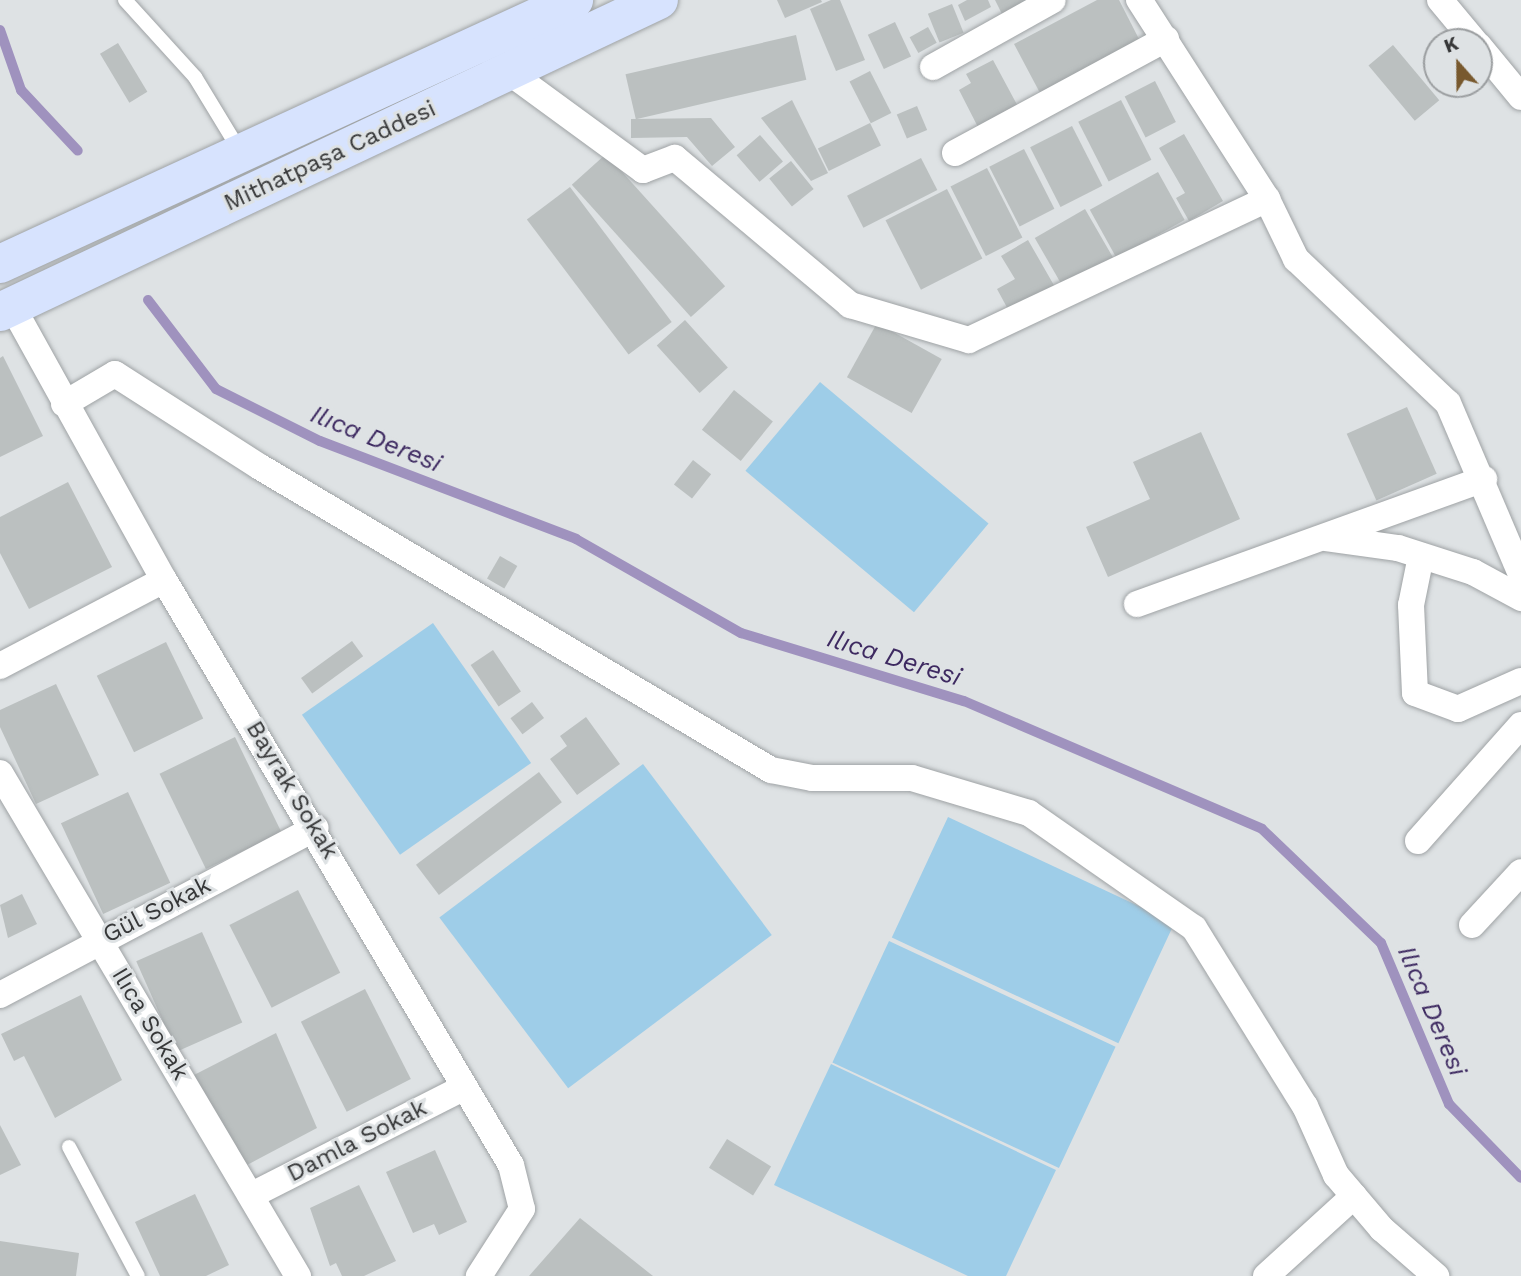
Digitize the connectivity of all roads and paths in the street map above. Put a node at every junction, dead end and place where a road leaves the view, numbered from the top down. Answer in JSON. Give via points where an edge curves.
{"nodes":[{"id":1,"x":125,"y":0,"type":"edge"},
{"id":2,"x":574,"y":0,"type":"edge"},
{"id":3,"x":659,"y":0,"type":"edge"},
{"id":4,"x":1053,"y":0,"type":"edge"},
{"id":5,"x":1139,"y":0,"type":"edge"},
{"id":6,"x":1440,"y":0,"type":"edge"},
{"id":7,"x":1463,"y":28,"type":"edge"},
{"id":8,"x":1166,"y":38,"type":"junction"},
{"id":9,"x":1493,"y":63,"type":"edge"},
{"id":10,"x":933,"y":67,"type":"dead end"},
{"id":11,"x":509,"y":72,"type":"junction"},
{"id":12,"x":1521,"y":97,"type":"edge"},
{"id":13,"x":240,"y":151,"type":"junction"},
{"id":14,"x":955,"y":153,"type":"dead end"},
{"id":15,"x":1267,"y":199,"type":"junction"},
{"id":16,"x":0,"y":264,"type":"edge"},
{"id":17,"x":6,"y":309,"type":"edge"},
{"id":18,"x":64,"y":404,"type":"junction"},
{"id":19,"x":1483,"y":479,"type":"junction"},
{"id":20,"x":1321,"y":538,"type":"junction"},
{"id":21,"x":1421,"y":556,"type":"junction"},
{"id":22,"x":1521,"y":573,"type":"edge"},
{"id":23,"x":164,"y":580,"type":"junction"},
{"id":24,"x":1521,"y":598,"type":"edge"},
{"id":25,"x":1138,"y":604,"type":"dead end"},
{"id":26,"x":0,"y":666,"type":"edge"},
{"id":27,"x":1521,"y":681,"type":"edge"},
{"id":28,"x":1521,"y":724,"type":"edge"},
{"id":29,"x":0,"y":773,"type":"edge"},
{"id":30,"x":316,"y":828,"type":"junction"},
{"id":31,"x":1418,"y":841,"type":"dead end"},
{"id":32,"x":1521,"y":872,"type":"edge"},
{"id":33,"x":1472,"y":925,"type":"dead end"},
{"id":34,"x":99,"y":940,"type":"junction"},
{"id":35,"x":0,"y":995,"type":"edge"},
{"id":36,"x":463,"y":1088,"type":"junction"},
{"id":37,"x":69,"y":1147,"type":"dead end"},
{"id":38,"x":252,"y":1195,"type":"junction"},
{"id":39,"x":1354,"y":1196,"type":"junction"},
{"id":40,"x":138,"y":1276,"type":"edge"},
{"id":41,"x":298,"y":1276,"type":"edge"},
{"id":42,"x":479,"y":1276,"type":"edge"},
{"id":43,"x":1266,"y":1276,"type":"edge"},
{"id":44,"x":1437,"y":1276,"type":"edge"}],
"edges":[{"from":1,"to":13,"type":"lane","via":[[195,76]]},
{"from":2,"to":13,"type":"main road","name":"Mithatpaşa Caddesi"},
{"from":3,"to":11,"type":"main road","name":"Mithatpaşa Caddesi"},
{"from":4,"to":10,"type":"street"},
{"from":5,"to":8,"type":"street"},
{"from":6,"to":7,"type":"street"},
{"from":8,"to":14,"type":"street"},
{"from":8,"to":15,"type":"street"},
{"from":9,"to":12,"type":"street"},
{"from":11,"to":15,"type":"street","via":[[643,170],[674,158],[850,305],[969,340]]},
{"from":11,"to":17,"type":"main road","name":"Mithatpaşa Caddesi"},
{"from":13,"to":16,"type":"main road","name":"Mithatpaşa Caddesi"},
{"from":15,"to":19,"type":"street","via":[[1296,259],[1448,403]]},
{"from":17,"to":18,"type":"street","name":"Bayrak Sokak"},
{"from":18,"to":23,"type":"street","name":"Bayrak Sokak"},
{"from":18,"to":39,"type":"street","via":[[115,374],[260,467],[771,770],[812,778],[857,774],[912,778],[1029,813],[1149,891],[1194,928],[1225,968],[1305,1106],[1336,1175]]},
{"from":19,"to":20,"type":"street"},
{"from":19,"to":22,"type":"street"},
{"from":20,"to":21,"type":"street"},
{"from":20,"to":25,"type":"street"},
{"from":21,"to":24,"type":"street","via":[[1473,572]]},
{"from":21,"to":27,"type":"street","via":[[1411,606],[1415,693],[1458,709]]},
{"from":23,"to":26,"type":"street"},
{"from":23,"to":30,"type":"street","name":"Bayrak Sokak"},
{"from":28,"to":31,"type":"street"},
{"from":29,"to":34,"type":"street","name":"Ilıca Sokak"},
{"from":30,"to":34,"type":"street","name":"Gül Sokak"},
{"from":30,"to":36,"type":"street","name":"Bayrak Sokak"},
{"from":32,"to":33,"type":"street"},
{"from":34,"to":35,"type":"street","name":"Gül Sokak"},
{"from":34,"to":38,"type":"street","name":"Ilıca Sokak"},
{"from":36,"to":38,"type":"street","name":"Damla Sokak"},
{"from":36,"to":42,"type":"street","name":"Bayrak Sokak","via":[[511,1165],[522,1209]]},
{"from":37,"to":40,"type":"lane"},
{"from":38,"to":41,"type":"street","name":"Ilıca Sokak"},
{"from":39,"to":43,"type":"street"},
{"from":39,"to":44,"type":"street"}]}
